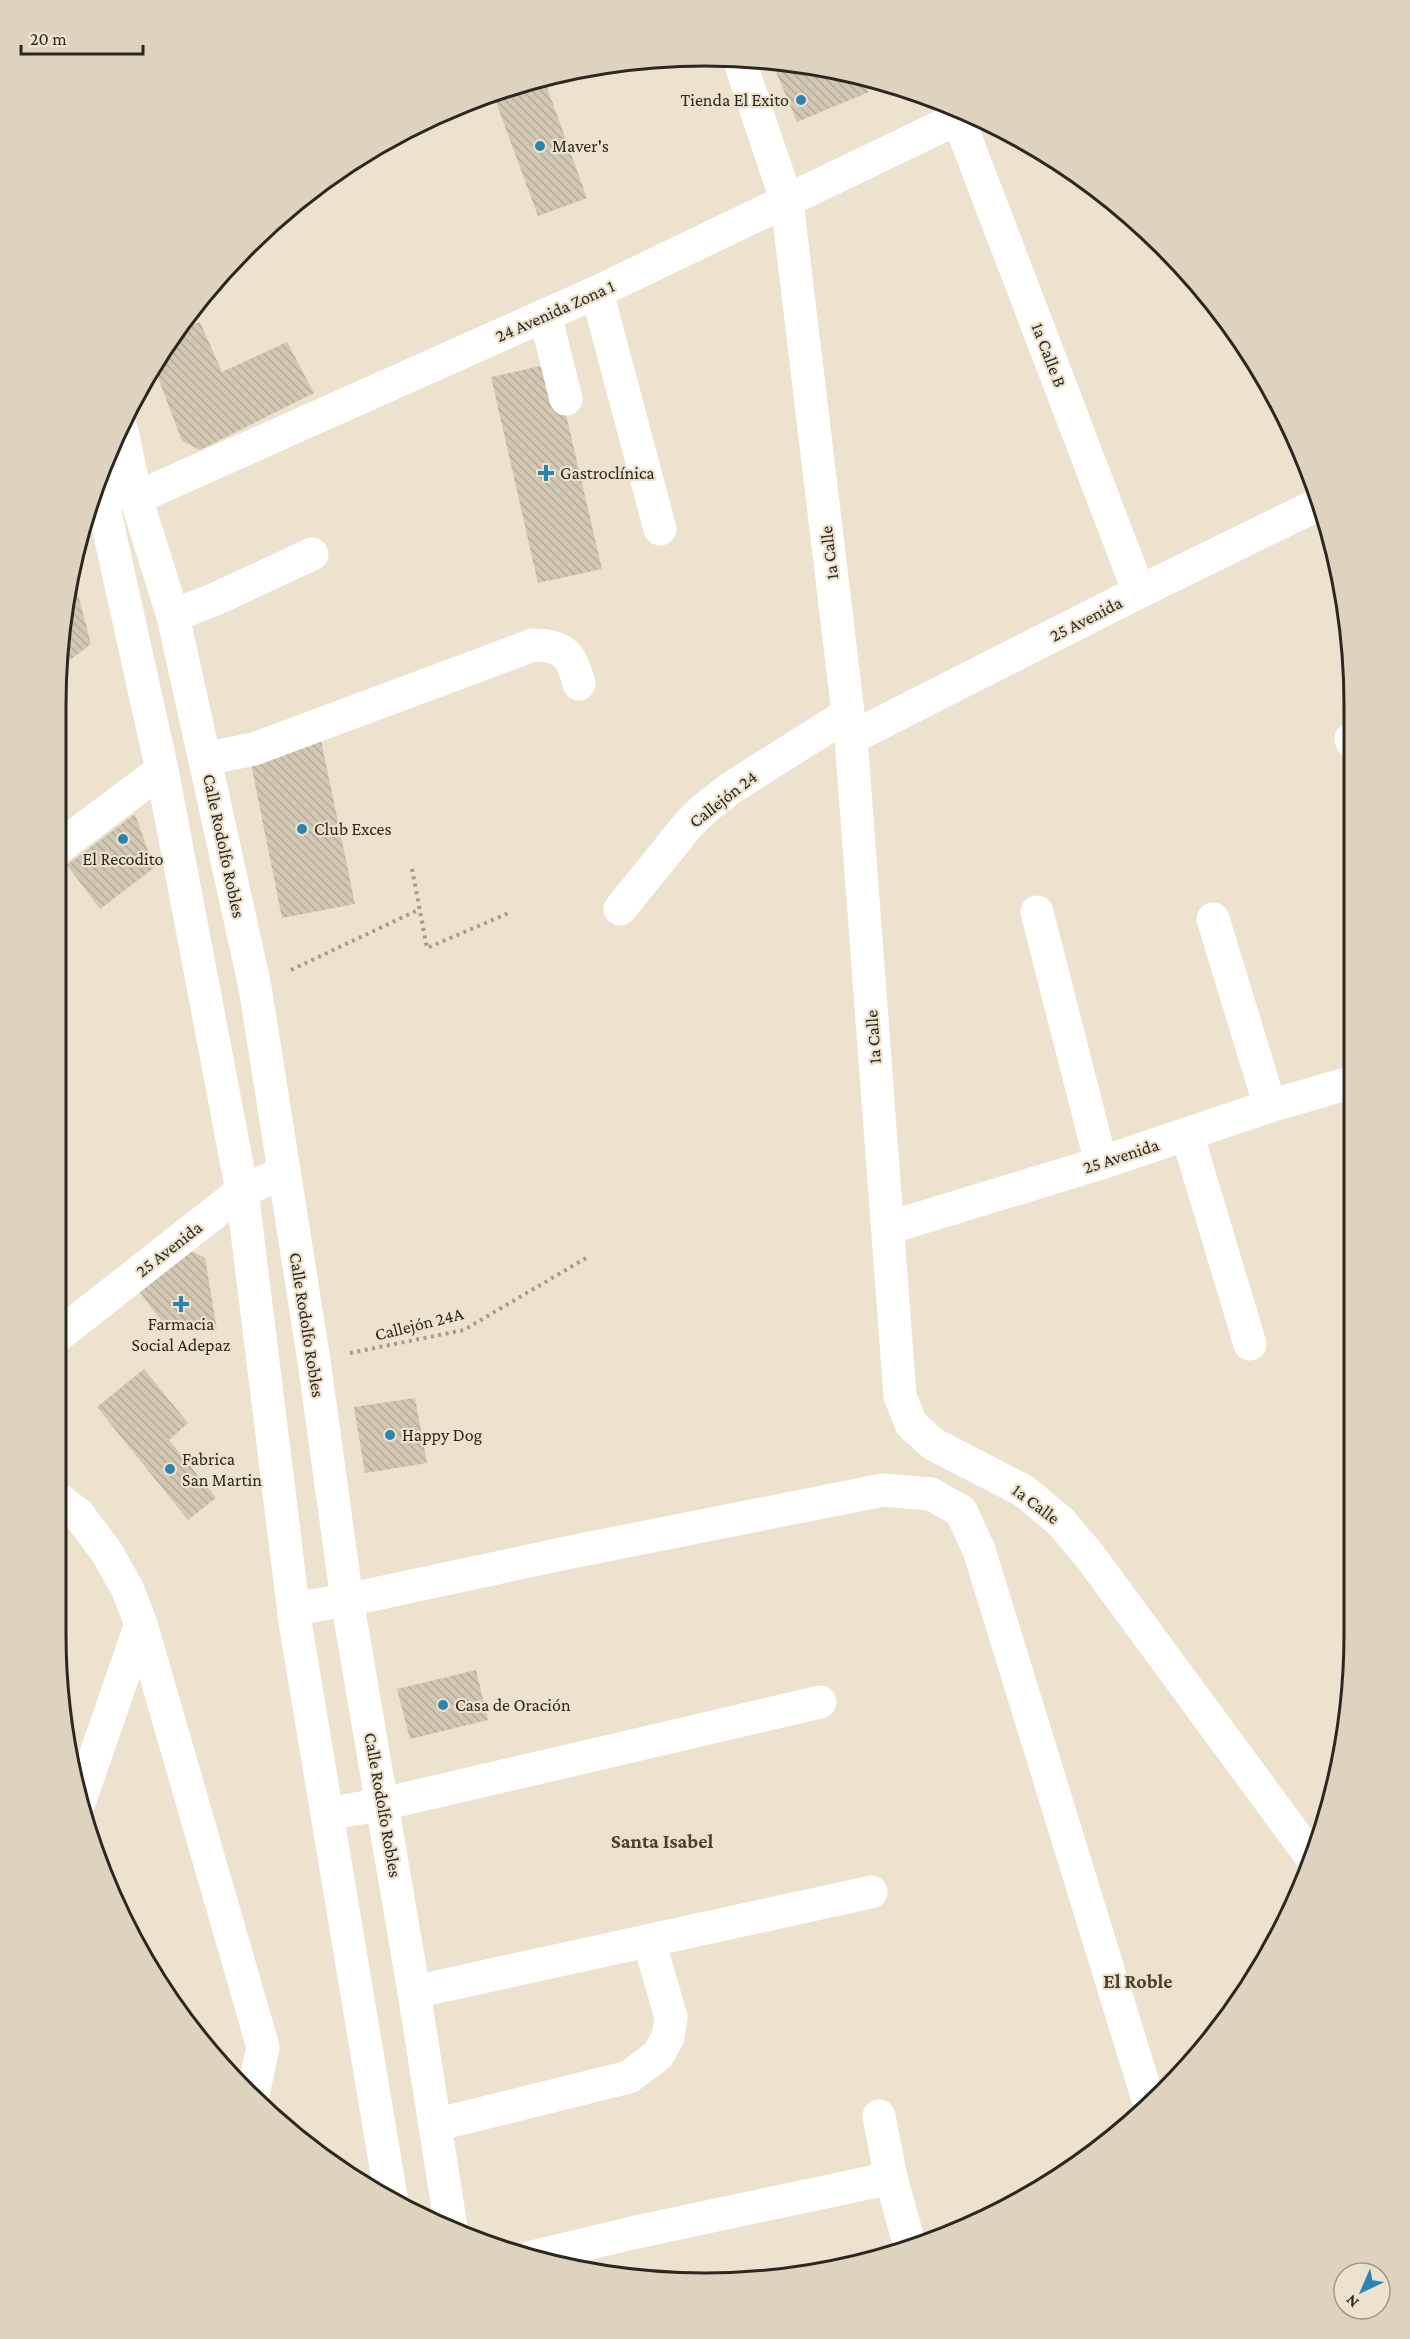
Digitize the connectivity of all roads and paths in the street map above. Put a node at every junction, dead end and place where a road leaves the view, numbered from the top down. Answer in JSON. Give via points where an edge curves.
{"nodes":[{"id":1,"x":742,"y":67,"type":"edge"},
{"id":2,"x":958,"y":119,"type":"edge"},
{"id":3,"x":966,"y":122,"type":"edge"},
{"id":4,"x":787,"y":202,"type":"junction"},
{"id":5,"x":597,"y":292,"type":"junction"},
{"id":6,"x":545,"y":315,"type":"junction"},
{"id":7,"x":566,"y":399,"type":"dead end"},
{"id":8,"x":124,"y":440,"type":"edge"},
{"id":9,"x":106,"y":483,"type":"edge"},
{"id":10,"x":102,"y":496,"type":"edge"},
{"id":11,"x":136,"y":498,"type":"junction"},
{"id":12,"x":1312,"y":507,"type":"edge"},
{"id":13,"x":660,"y":529,"type":"dead end"},
{"id":14,"x":312,"y":554,"type":"dead end"},
{"id":15,"x":1139,"y":592,"type":"junction"},
{"id":16,"x":173,"y":616,"type":"junction"},
{"id":17,"x":579,"y":684,"type":"dead end"},
{"id":18,"x":849,"y":726,"type":"junction"},
{"id":19,"x":205,"y":759,"type":"junction"},
{"id":20,"x":162,"y":770,"type":"junction"},
{"id":21,"x":66,"y":842,"type":"edge"},
{"id":22,"x":412,"y":869,"type":"dead end"},
{"id":23,"x":420,"y":909,"type":"junction"},
{"id":24,"x":620,"y":909,"type":"dead end"},
{"id":25,"x":511,"y":912,"type":"dead end"},
{"id":26,"x":1037,"y":912,"type":"dead end"},
{"id":27,"x":1213,"y":919,"type":"dead end"},
{"id":28,"x":255,"y":987,"type":"junction"},
{"id":29,"x":1344,"y":1085,"type":"edge"},
{"id":30,"x":1270,"y":1106,"type":"junction"},
{"id":31,"x":1187,"y":1134,"type":"junction"},
{"id":32,"x":1101,"y":1163,"type":"junction"},
{"id":33,"x":283,"y":1173,"type":"junction"},
{"id":34,"x":242,"y":1191,"type":"junction"},
{"id":35,"x":888,"y":1228,"type":"junction"},
{"id":36,"x":586,"y":1258,"type":"dead end"},
{"id":37,"x":66,"y":1329,"type":"edge"},
{"id":38,"x":1250,"y":1344,"type":"dead end"},
{"id":39,"x":314,"y":1361,"type":"junction"},
{"id":40,"x":66,"y":1505,"type":"edge"},
{"id":41,"x":347,"y":1600,"type":"junction"},
{"id":42,"x":294,"y":1610,"type":"junction"},
{"id":43,"x":141,"y":1624,"type":"junction"},
{"id":44,"x":820,"y":1702,"type":"dead end"},
{"id":45,"x":85,"y":1786,"type":"edge"},
{"id":46,"x":383,"y":1804,"type":"junction"},
{"id":47,"x":327,"y":1814,"type":"junction"},
{"id":48,"x":1306,"y":1850,"type":"edge"},
{"id":49,"x":871,"y":1892,"type":"dead end"},
{"id":50,"x":649,"y":1941,"type":"junction"},
{"id":51,"x":414,"y":1992,"type":"junction"},
{"id":52,"x":255,"y":2087,"type":"edge"},
{"id":53,"x":1147,"y":2095,"type":"edge"},
{"id":54,"x":879,"y":2116,"type":"dead end"},
{"id":55,"x":435,"y":2125,"type":"junction"},
{"id":56,"x":891,"y":2178,"type":"junction"},
{"id":57,"x":390,"y":2190,"type":"edge"},
{"id":58,"x":450,"y":2219,"type":"edge"},
{"id":59,"x":908,"y":2240,"type":"edge"},
{"id":60,"x":549,"y":2253,"type":"edge"}],
"edges":[{"from":1,"to":4,"type":"street","name":"1a Calle"},
{"from":2,"to":4,"type":"street","name":"24 Avenida Zona 1"},
{"from":3,"to":15,"type":"street","name":"1a Calle B"},
{"from":4,"to":5,"type":"street","name":"24 Avenida Zona 1"},
{"from":4,"to":18,"type":"street","name":"1a Calle"},
{"from":5,"to":6,"type":"street","name":"24 Avenida Zona 1"},
{"from":5,"to":13,"type":"street"},
{"from":6,"to":7,"type":"street"},
{"from":6,"to":11,"type":"street","name":"24 Avenida Zona 1"},
{"from":8,"to":11,"type":"street","name":"Calle Rodolfo Robles"},
{"from":9,"to":11,"type":"street"},
{"from":10,"to":20,"type":"street"},
{"from":11,"to":16,"type":"street","name":"Calle Rodolfo Robles"},
{"from":12,"to":15,"type":"street","name":"25 Avenida"},
{"from":14,"to":16,"type":"street"},
{"from":15,"to":18,"type":"street","name":"25 Avenida"},
{"from":16,"to":19,"type":"street","name":"Calle Rodolfo Robles"},
{"from":17,"to":19,"type":"street","via":[[566,653],[551,645],[533,645],[254,749]]},
{"from":18,"to":24,"type":"street","name":"Callejón 24","via":[[731,788],[704,809]]},
{"from":18,"to":35,"type":"street","name":"1a Calle"},
{"from":19,"to":28,"type":"street","name":"Calle Rodolfo Robles"},
{"from":20,"to":21,"type":"street"},
{"from":20,"to":34,"type":"street"},
{"from":22,"to":23,"type":"path"},
{"from":23,"to":25,"type":"path","via":[[427,948]]},
{"from":23,"to":28,"type":"path"},
{"from":26,"to":32,"type":"street"},
{"from":27,"to":30,"type":"street"},
{"from":28,"to":33,"type":"street","name":"Calle Rodolfo Robles"},
{"from":29,"to":30,"type":"street","name":"25 Avenida"},
{"from":30,"to":31,"type":"street","name":"25 Avenida"},
{"from":31,"to":32,"type":"street","name":"25 Avenida"},
{"from":31,"to":38,"type":"street"},
{"from":32,"to":35,"type":"street","name":"25 Avenida"},
{"from":33,"to":34,"type":"street","name":"25 Avenida"},
{"from":33,"to":39,"type":"street","name":"Calle Rodolfo Robles"},
{"from":34,"to":37,"type":"street","name":"25 Avenida"},
{"from":34,"to":42,"type":"street"},
{"from":35,"to":48,"type":"street","name":"1a Calle","via":[[900,1396],[911,1424],[933,1444],[1024,1491],[1061,1522]]},
{"from":36,"to":39,"type":"path","name":"Callejón 24A","via":[[464,1330]]},
{"from":39,"to":41,"type":"street","name":"Calle Rodolfo Robles"},
{"from":40,"to":43,"type":"street","via":[[106,1551]]},
{"from":41,"to":42,"type":"street"},
{"from":41,"to":46,"type":"street","name":"Calle Rodolfo Robles"},
{"from":41,"to":53,"type":"street","via":[[883,1490],[931,1494],[961,1511],[979,1550]]},
{"from":42,"to":47,"type":"street"},
{"from":43,"to":45,"type":"street"},
{"from":43,"to":52,"type":"street","via":[[263,2048]]},
{"from":44,"to":46,"type":"street"},
{"from":46,"to":47,"type":"street"},
{"from":46,"to":51,"type":"street","name":"Calle Rodolfo Robles"},
{"from":47,"to":57,"type":"street"},
{"from":49,"to":50,"type":"street"},
{"from":50,"to":51,"type":"street"},
{"from":50,"to":55,"type":"street","via":[[671,2017],[668,2037],[658,2055],[629,2077]]},
{"from":51,"to":55,"type":"street","name":"Calle Rodolfo Robles"},
{"from":54,"to":56,"type":"street"},
{"from":55,"to":58,"type":"street","name":"Calle Rodolfo Robles"},
{"from":56,"to":59,"type":"street"},
{"from":56,"to":60,"type":"street"}]}
